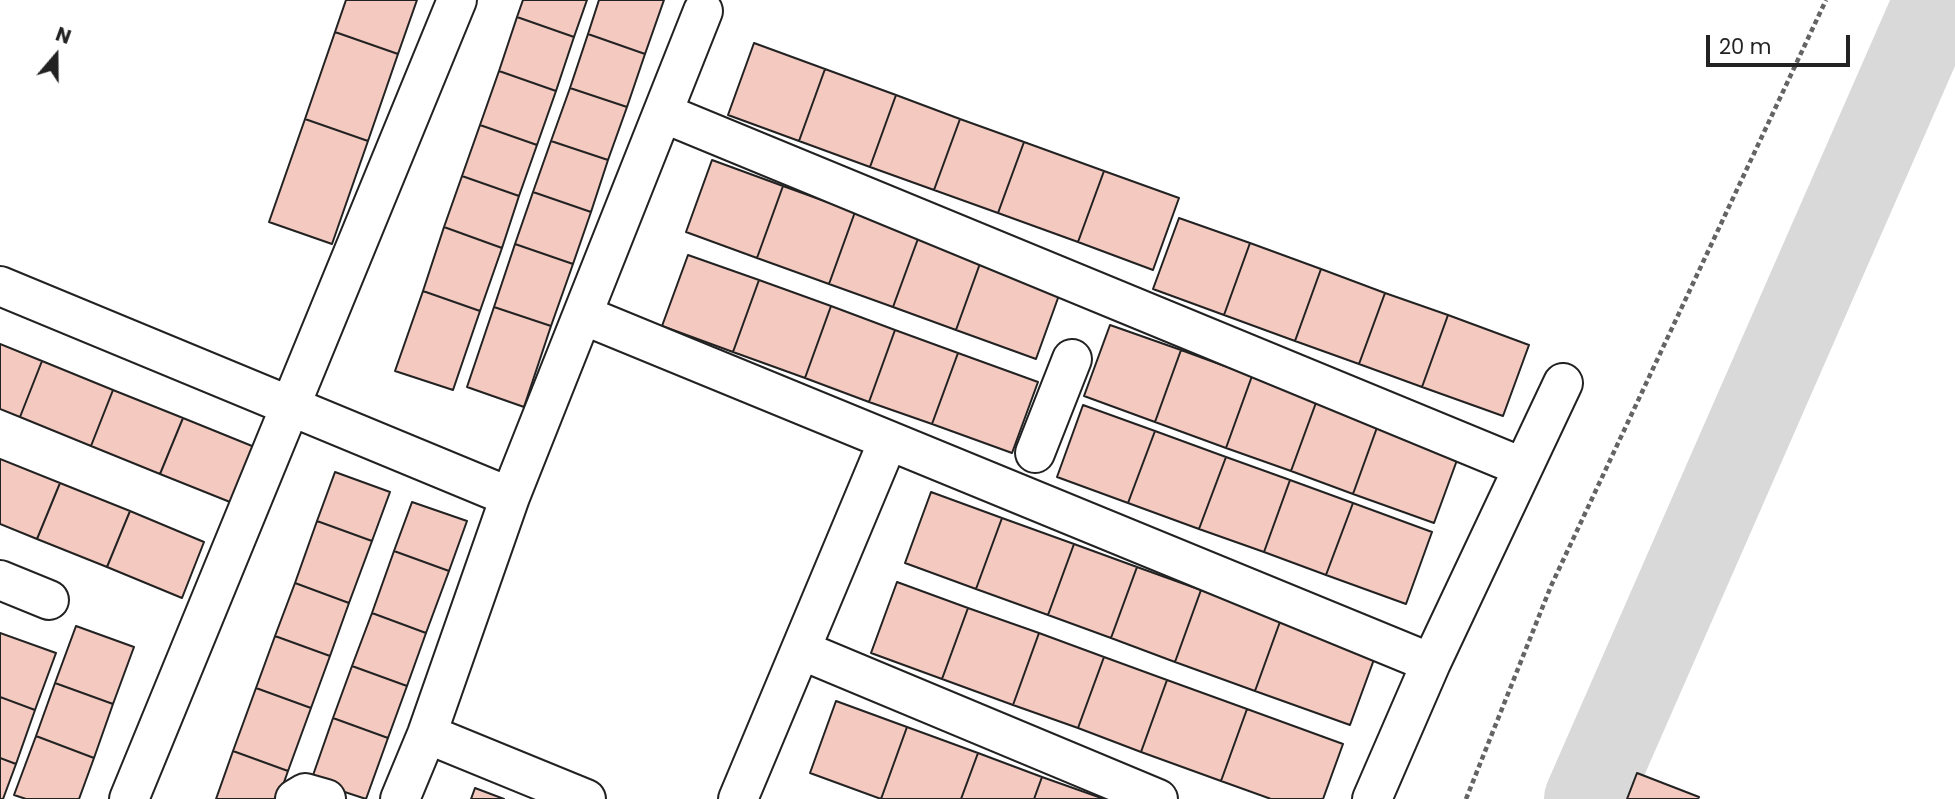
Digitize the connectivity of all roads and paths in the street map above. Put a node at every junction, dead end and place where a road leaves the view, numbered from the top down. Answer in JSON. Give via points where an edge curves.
{"nodes":[{"id":1,"x":457,"y":0,"type":"edge"},
{"id":2,"x":1826,"y":0,"type":"edge"},
{"id":3,"x":703,"y":11,"type":"dead end"},
{"id":4,"x":663,"y":113,"type":"junction"},
{"id":5,"x":0,"y":286,"type":"edge"},
{"id":6,"x":583,"y":315,"type":"junction"},
{"id":7,"x":1072,"y":359,"type":"dead end"},
{"id":8,"x":1563,"y":383,"type":"dead end"},
{"id":9,"x":290,"y":407,"type":"junction"},
{"id":10,"x":888,"y":440,"type":"junction"},
{"id":11,"x":1521,"y":467,"type":"junction"},
{"id":12,"x":1025,"y":477,"type":"junction"},
{"id":13,"x":510,"y":498,"type":"junction"},
{"id":14,"x":0,"y":580,"type":"edge"},
{"id":15,"x":49,"y":600,"type":"dead end"},
{"id":16,"x":800,"y":650,"type":"junction"},
{"id":17,"x":1431,"y":663,"type":"junction"},
{"id":18,"x":427,"y":734,"type":"junction"},
{"id":19,"x":129,"y":799,"type":"edge"},
{"id":20,"x":295,"y":799,"type":"edge"},
{"id":21,"x":326,"y":799,"type":"edge"},
{"id":22,"x":400,"y":799,"type":"edge"},
{"id":23,"x":586,"y":799,"type":"edge"},
{"id":24,"x":738,"y":799,"type":"edge"},
{"id":25,"x":1158,"y":799,"type":"edge"},
{"id":26,"x":1372,"y":799,"type":"edge"},
{"id":27,"x":1466,"y":799,"type":"edge"}],
"edges":[{"from":1,"to":9,"type":"street"},
{"from":2,"to":27,"type":"path","via":[[1551,586]]},
{"from":3,"to":4,"type":"street"},
{"from":4,"to":6,"type":"street"},
{"from":4,"to":11,"type":"street"},
{"from":5,"to":9,"type":"street"},
{"from":6,"to":10,"type":"street"},
{"from":6,"to":13,"type":"street"},
{"from":7,"to":12,"type":"street"},
{"from":8,"to":11,"type":"street"},
{"from":9,"to":13,"type":"street"},
{"from":9,"to":19,"type":"street"},
{"from":10,"to":12,"type":"street"},
{"from":10,"to":16,"type":"street"},
{"from":11,"to":17,"type":"street"},
{"from":12,"to":17,"type":"street"},
{"from":13,"to":18,"type":"street"},
{"from":14,"to":15,"type":"street"},
{"from":16,"to":24,"type":"street"},
{"from":16,"to":25,"type":"street"},
{"from":17,"to":26,"type":"street"},
{"from":18,"to":22,"type":"street"},
{"from":18,"to":23,"type":"street"},
{"from":20,"to":21,"type":"street","via":[[305,793]]}]}
